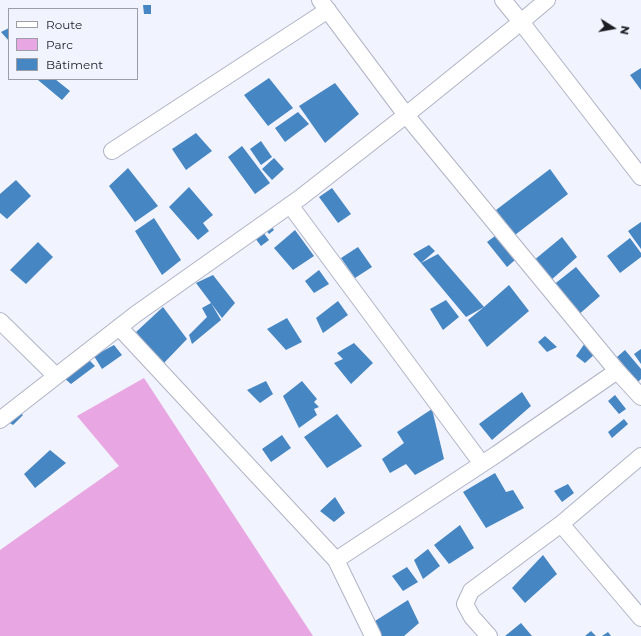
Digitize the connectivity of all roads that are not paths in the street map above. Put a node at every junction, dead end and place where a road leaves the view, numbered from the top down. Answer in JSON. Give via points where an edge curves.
{"nodes":[{"id":1,"x":502,"y":0,"type":"edge"},
{"id":2,"x":547,"y":0,"type":"edge"},
{"id":3,"x":324,"y":5,"type":"edge"},
{"id":4,"x":521,"y":22,"type":"junction"},
{"id":5,"x":406,"y":115,"type":"junction"},
{"id":6,"x":112,"y":151,"type":"dead end"},
{"id":7,"x":641,"y":178,"type":"edge"},
{"id":8,"x":290,"y":205,"type":"junction"},
{"id":9,"x":0,"y":321,"type":"edge"},
{"id":10,"x":119,"y":327,"type":"junction"},
{"id":11,"x":617,"y":371,"type":"junction"},
{"id":12,"x":56,"y":376,"type":"junction"},
{"id":13,"x":641,"y":397,"type":"edge"},
{"id":14,"x":0,"y":420,"type":"edge"},
{"id":15,"x":641,"y":456,"type":"edge"},
{"id":16,"x":482,"y":464,"type":"junction"},
{"id":17,"x":561,"y":524,"type":"junction"},
{"id":18,"x":336,"y":560,"type":"junction"},
{"id":19,"x":641,"y":618,"type":"edge"},
{"id":20,"x":374,"y":636,"type":"edge"},
{"id":21,"x":489,"y":636,"type":"edge"}],
"edges":[{"from":1,"to":4,"type":"street"},
{"from":2,"to":4,"type":"street"},
{"from":3,"to":5,"type":"street"},
{"from":3,"to":6,"type":"street"},
{"from":4,"to":5,"type":"street"},
{"from":4,"to":7,"type":"street"},
{"from":5,"to":8,"type":"street"},
{"from":5,"to":11,"type":"street"},
{"from":8,"to":10,"type":"street"},
{"from":8,"to":16,"type":"street"},
{"from":9,"to":12,"type":"street"},
{"from":10,"to":12,"type":"street"},
{"from":10,"to":18,"type":"street"},
{"from":11,"to":13,"type":"street"},
{"from":11,"to":16,"type":"street"},
{"from":12,"to":14,"type":"street"},
{"from":15,"to":17,"type":"street"},
{"from":16,"to":18,"type":"street"},
{"from":17,"to":19,"type":"street"},
{"from":17,"to":21,"type":"street","via":[[471,592],[465,604],[472,617]]},
{"from":18,"to":20,"type":"street"}]}
